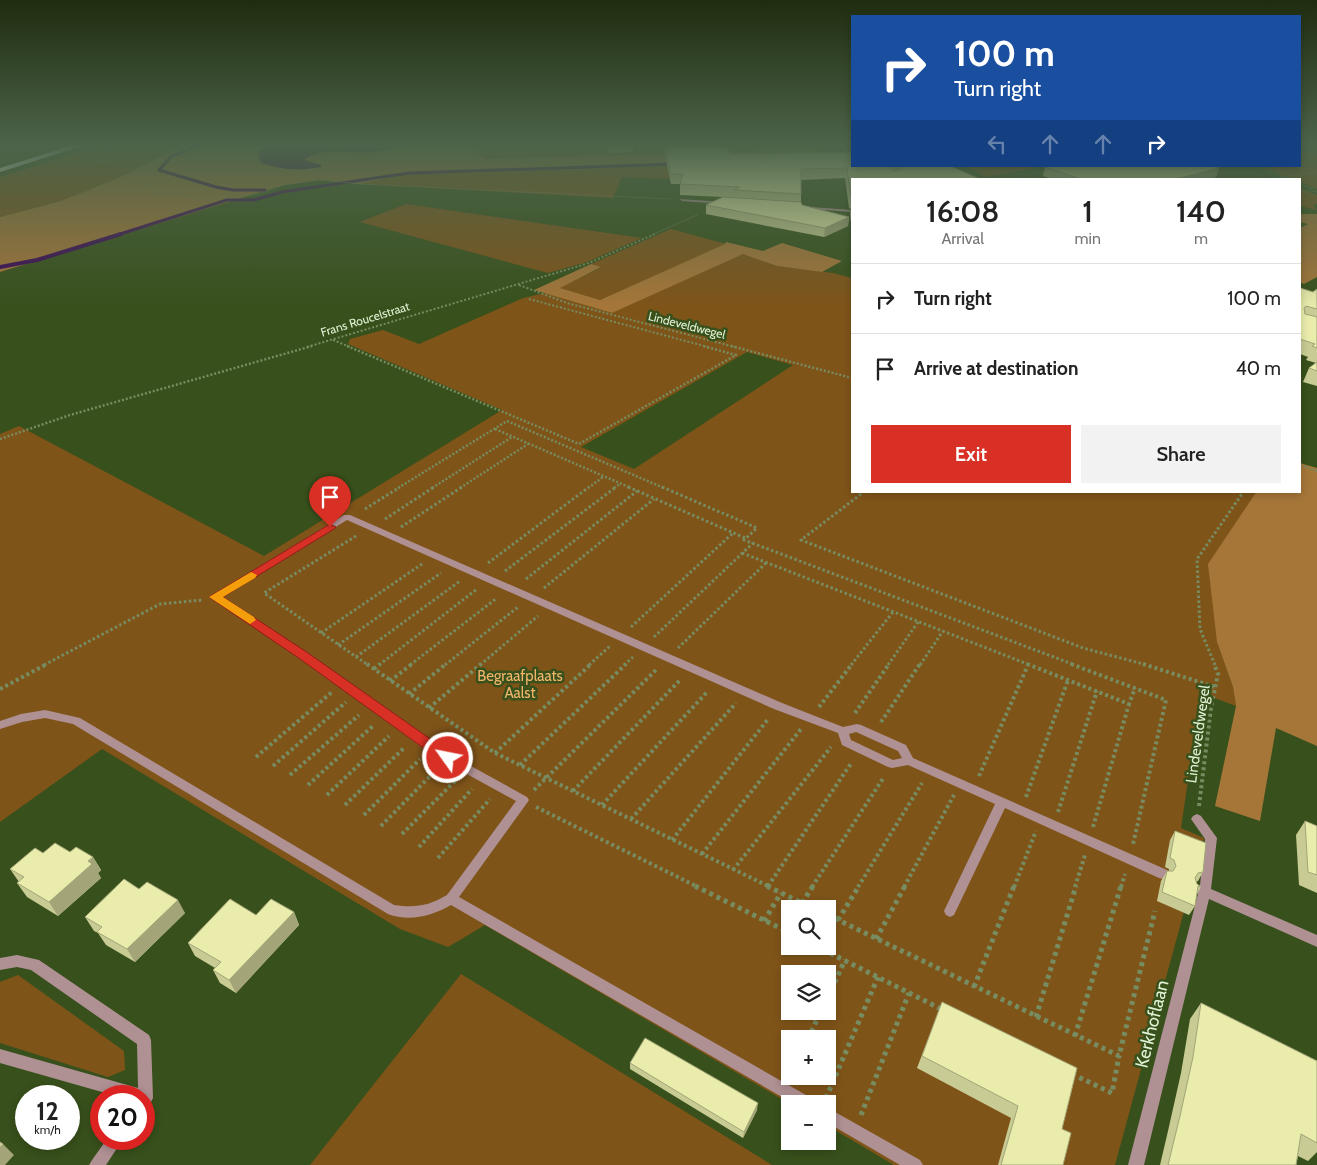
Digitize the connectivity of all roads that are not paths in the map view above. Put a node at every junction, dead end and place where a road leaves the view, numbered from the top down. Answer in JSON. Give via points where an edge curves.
{"nodes":[{"id":1,"x":682,"y":200,"type":"road end"},
{"id":2,"x":730,"y":203,"type":"edge"},
{"id":3,"x":794,"y":206,"type":"edge"},
{"id":4,"x":851,"y":211,"type":"edge"},
{"id":5,"x":0,"y":725,"type":"edge"},
{"id":6,"x":843,"y":731,"type":"junction"},
{"id":7,"x":909,"y":761,"type":"junction"},
{"id":8,"x":1002,"y":802,"type":"junction"},
{"id":9,"x":1198,"y":819,"type":"road end"},
{"id":10,"x":1163,"y":874,"type":"dead end"},
{"id":11,"x":1201,"y":890,"type":"junction"},
{"id":12,"x":451,"y":899,"type":"junction"},
{"id":13,"x":950,"y":911,"type":"dead end"},
{"id":14,"x":1317,"y":941,"type":"edge"},
{"id":15,"x":0,"y":964,"type":"edge"},
{"id":16,"x":0,"y":1056,"type":"edge"},
{"id":17,"x":99,"y":1085,"type":"edge"},
{"id":18,"x":143,"y":1085,"type":"edge"},
{"id":19,"x":792,"y":1095,"type":"edge"},
{"id":20,"x":836,"y":1120,"type":"edge"},
{"id":21,"x":108,"y":1150,"type":"edge"},
{"id":22,"x":97,"y":1165,"type":"edge"},
{"id":23,"x":915,"y":1165,"type":"edge"},
{"id":24,"x":1136,"y":1165,"type":"edge"}],
"edges":[{"from":1,"to":2,"type":"street"},
{"from":3,"to":4,"type":"street"},
{"from":5,"to":12,"type":"street","via":[[45,714],[76,721],[392,910],[414,914],[434,909]]},
{"from":6,"to":7,"type":"street","via":[[857,728],[902,748]]},
{"from":6,"to":7,"type":"street","via":[[846,742],[892,764]]},
{"from":6,"to":12,"type":"street","via":[[778,706],[347,517],[215,597],[431,748],[524,800]]},
{"from":7,"to":8,"type":"street"},
{"from":8,"to":10,"type":"street"},
{"from":8,"to":13,"type":"street"},
{"from":9,"to":11,"type":"street","name":"Kerkhoflaan","via":[[1211,838]]},
{"from":11,"to":14,"type":"street"},
{"from":11,"to":24,"type":"street","name":"Kerkhoflaan"},
{"from":12,"to":19,"type":"street"},
{"from":15,"to":18,"type":"street","via":[[34,964],[144,1040]]},
{"from":16,"to":17,"type":"street"},
{"from":20,"to":23,"type":"street"},
{"from":21,"to":22,"type":"street"}]}
